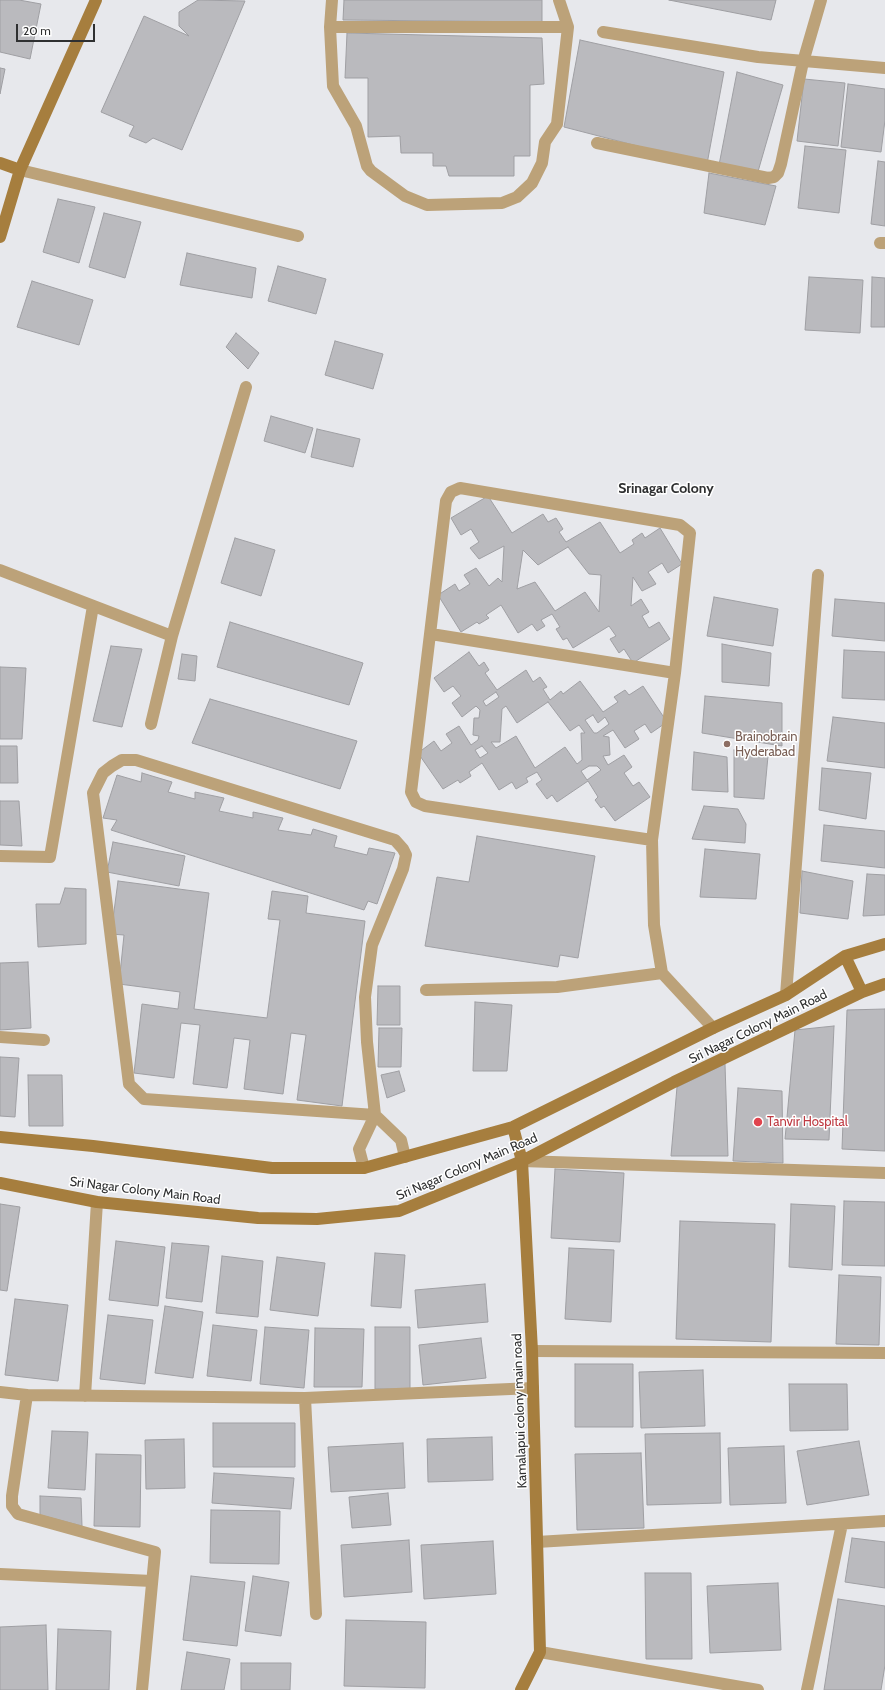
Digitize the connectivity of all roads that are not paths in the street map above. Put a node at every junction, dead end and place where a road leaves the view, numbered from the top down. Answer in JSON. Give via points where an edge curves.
{"nodes":[{"id":1,"x":96,"y":0,"type":"edge"},
{"id":2,"x":332,"y":0,"type":"edge"},
{"id":3,"x":559,"y":0,"type":"edge"},
{"id":4,"x":821,"y":0,"type":"edge"},
{"id":5,"x":330,"y":27,"type":"junction"},
{"id":6,"x":568,"y":27,"type":"junction"},
{"id":7,"x":603,"y":32,"type":"dead end"},
{"id":8,"x":803,"y":62,"type":"junction"},
{"id":9,"x":885,"y":68,"type":"edge"},
{"id":10,"x":597,"y":142,"type":"dead end"},
{"id":11,"x":0,"y":163,"type":"edge"},
{"id":12,"x":20,"y":170,"type":"junction"},
{"id":13,"x":298,"y":236,"type":"dead end"},
{"id":14,"x":0,"y":237,"type":"edge"},
{"id":15,"x":246,"y":387,"type":"dead end"},
{"id":16,"x":0,"y":570,"type":"edge"},
{"id":17,"x":818,"y":576,"type":"dead end"},
{"id":18,"x":93,"y":606,"type":"junction"},
{"id":19,"x":430,"y":634,"type":"junction"},
{"id":20,"x":172,"y":636,"type":"junction"},
{"id":21,"x":675,"y":673,"type":"junction"},
{"id":22,"x":152,"y":724,"type":"dead end"},
{"id":23,"x":652,"y":840,"type":"junction"},
{"id":24,"x":0,"y":856,"type":"edge"},
{"id":25,"x":885,"y":944,"type":"edge"},
{"id":26,"x":845,"y":956,"type":"junction"},
{"id":27,"x":662,"y":973,"type":"junction"},
{"id":28,"x":885,"y":984,"type":"edge"},
{"id":29,"x":426,"y":990,"type":"dead end"},
{"id":30,"x":862,"y":992,"type":"junction"},
{"id":31,"x":786,"y":994,"type":"junction"},
{"id":32,"x":713,"y":1028,"type":"junction"},
{"id":33,"x":0,"y":1037,"type":"edge"},
{"id":34,"x":44,"y":1040,"type":"dead end"},
{"id":35,"x":375,"y":1115,"type":"junction"},
{"id":36,"x":513,"y":1127,"type":"junction"},
{"id":37,"x":0,"y":1137,"type":"edge"},
{"id":38,"x":406,"y":1157,"type":"junction"},
{"id":39,"x":522,"y":1161,"type":"junction"},
{"id":40,"x":364,"y":1168,"type":"junction"},
{"id":41,"x":885,"y":1173,"type":"edge"},
{"id":42,"x":0,"y":1183,"type":"edge"},
{"id":43,"x":97,"y":1202,"type":"junction"},
{"id":44,"x":532,"y":1351,"type":"junction"},
{"id":45,"x":885,"y":1352,"type":"edge"},
{"id":46,"x":533,"y":1388,"type":"junction"},
{"id":47,"x":0,"y":1392,"type":"edge"},
{"id":48,"x":27,"y":1395,"type":"junction"},
{"id":49,"x":85,"y":1396,"type":"junction"},
{"id":50,"x":305,"y":1398,"type":"junction"},
{"id":51,"x":885,"y":1521,"type":"edge"},
{"id":52,"x":842,"y":1524,"type":"junction"},
{"id":53,"x":537,"y":1542,"type":"junction"},
{"id":54,"x":0,"y":1574,"type":"edge"},
{"id":55,"x":152,"y":1581,"type":"junction"},
{"id":56,"x":316,"y":1614,"type":"dead end"},
{"id":57,"x":540,"y":1652,"type":"junction"},
{"id":58,"x":142,"y":1690,"type":"edge"},
{"id":59,"x":521,"y":1690,"type":"edge"},
{"id":60,"x":758,"y":1690,"type":"edge"},
{"id":61,"x":807,"y":1690,"type":"edge"}],
"edges":[{"from":1,"to":12,"type":"main road"},
{"from":2,"to":5,"type":"street"},
{"from":3,"to":6,"type":"street"},
{"from":4,"to":8,"type":"street"},
{"from":5,"to":6,"type":"street"},
{"from":5,"to":6,"type":"street","via":[[333,86],[356,126],[367,166],[406,196],[427,205],[502,203],[517,197],[532,183],[542,163],[545,142],[557,124]]},
{"from":7,"to":8,"type":"street"},
{"from":8,"to":9,"type":"street"},
{"from":8,"to":10,"type":"street","via":[[781,164],[774,177],[768,178]]},
{"from":11,"to":12,"type":"main road"},
{"from":12,"to":13,"type":"street"},
{"from":12,"to":14,"type":"main road"},
{"from":15,"to":20,"type":"street"},
{"from":16,"to":18,"type":"street"},
{"from":17,"to":31,"type":"street"},
{"from":18,"to":20,"type":"street"},
{"from":18,"to":24,"type":"street","via":[[50,857]]},
{"from":19,"to":21,"type":"street"},
{"from":19,"to":21,"type":"street","via":[[446,501],[451,492],[460,488],[680,525],[690,533]]},
{"from":19,"to":23,"type":"street","via":[[411,792],[416,802],[425,806]]},
{"from":20,"to":22,"type":"street"},
{"from":21,"to":23,"type":"street"},
{"from":23,"to":27,"type":"street","via":[[654,925]]},
{"from":25,"to":26,"type":"main road","name":"Sri Nagar Colony Main Road"},
{"from":26,"to":30,"type":"main road"},
{"from":26,"to":31,"type":"main road","name":"Sri Nagar Colony Main Road"},
{"from":27,"to":29,"type":"street","via":[[557,987]]},
{"from":27,"to":32,"type":"street"},
{"from":28,"to":30,"type":"main road","name":"Sri Nagar Colony Main Road"},
{"from":30,"to":39,"type":"main road","name":"Sri Nagar Colony Main Road","via":[[674,1082]]},
{"from":31,"to":32,"type":"main road","name":"Sri Nagar Colony Main Road"},
{"from":32,"to":36,"type":"main road","name":"Sri Nagar Colony Main Road"},
{"from":33,"to":34,"type":"street"},
{"from":35,"to":35,"type":"street","via":[[144,1098],[128,1084],[93,793],[103,773],[122,760],[136,760],[395,840],[406,855],[372,945],[365,997]]},
{"from":35,"to":38,"type":"street","via":[[401,1140]]},
{"from":35,"to":40,"type":"street","via":[[359,1149]]},
{"from":36,"to":38,"type":"main road","name":"Sri Nagar Colony Main Road"},
{"from":36,"to":39,"type":"main road","name":"Kamalapui colony main road"},
{"from":37,"to":40,"type":"main road","name":"Sri Nagar Colony Main Road","via":[[272,1168]]},
{"from":38,"to":40,"type":"main road","name":"Sri Nagar Colony Main Road"},
{"from":39,"to":41,"type":"street"},
{"from":39,"to":43,"type":"main road","name":"Sri Nagar Colony Main Road","via":[[399,1211],[352,1216],[317,1219],[258,1218]]},
{"from":39,"to":44,"type":"main road","name":"Kamalapui colony main road"},
{"from":42,"to":43,"type":"main road","name":"Sri Nagar Colony Main Road"},
{"from":43,"to":49,"type":"street"},
{"from":44,"to":45,"type":"street"},
{"from":44,"to":46,"type":"main road","name":"Kamalapui colony main road"},
{"from":46,"to":50,"type":"street"},
{"from":46,"to":53,"type":"main road","name":"Kamalapui colony main road"},
{"from":47,"to":48,"type":"street"},
{"from":48,"to":49,"type":"street"},
{"from":48,"to":55,"type":"street","via":[[12,1506],[18,1514],[155,1552]]},
{"from":49,"to":50,"type":"street"},
{"from":50,"to":56,"type":"street"},
{"from":51,"to":52,"type":"street"},
{"from":52,"to":53,"type":"street"},
{"from":52,"to":61,"type":"street"},
{"from":53,"to":57,"type":"main road","name":"Kamalapui colony main road"},
{"from":54,"to":55,"type":"street"},
{"from":55,"to":58,"type":"street"},
{"from":57,"to":59,"type":"main road","name":"Kamalapui colony main road"},
{"from":57,"to":60,"type":"street"}]}
